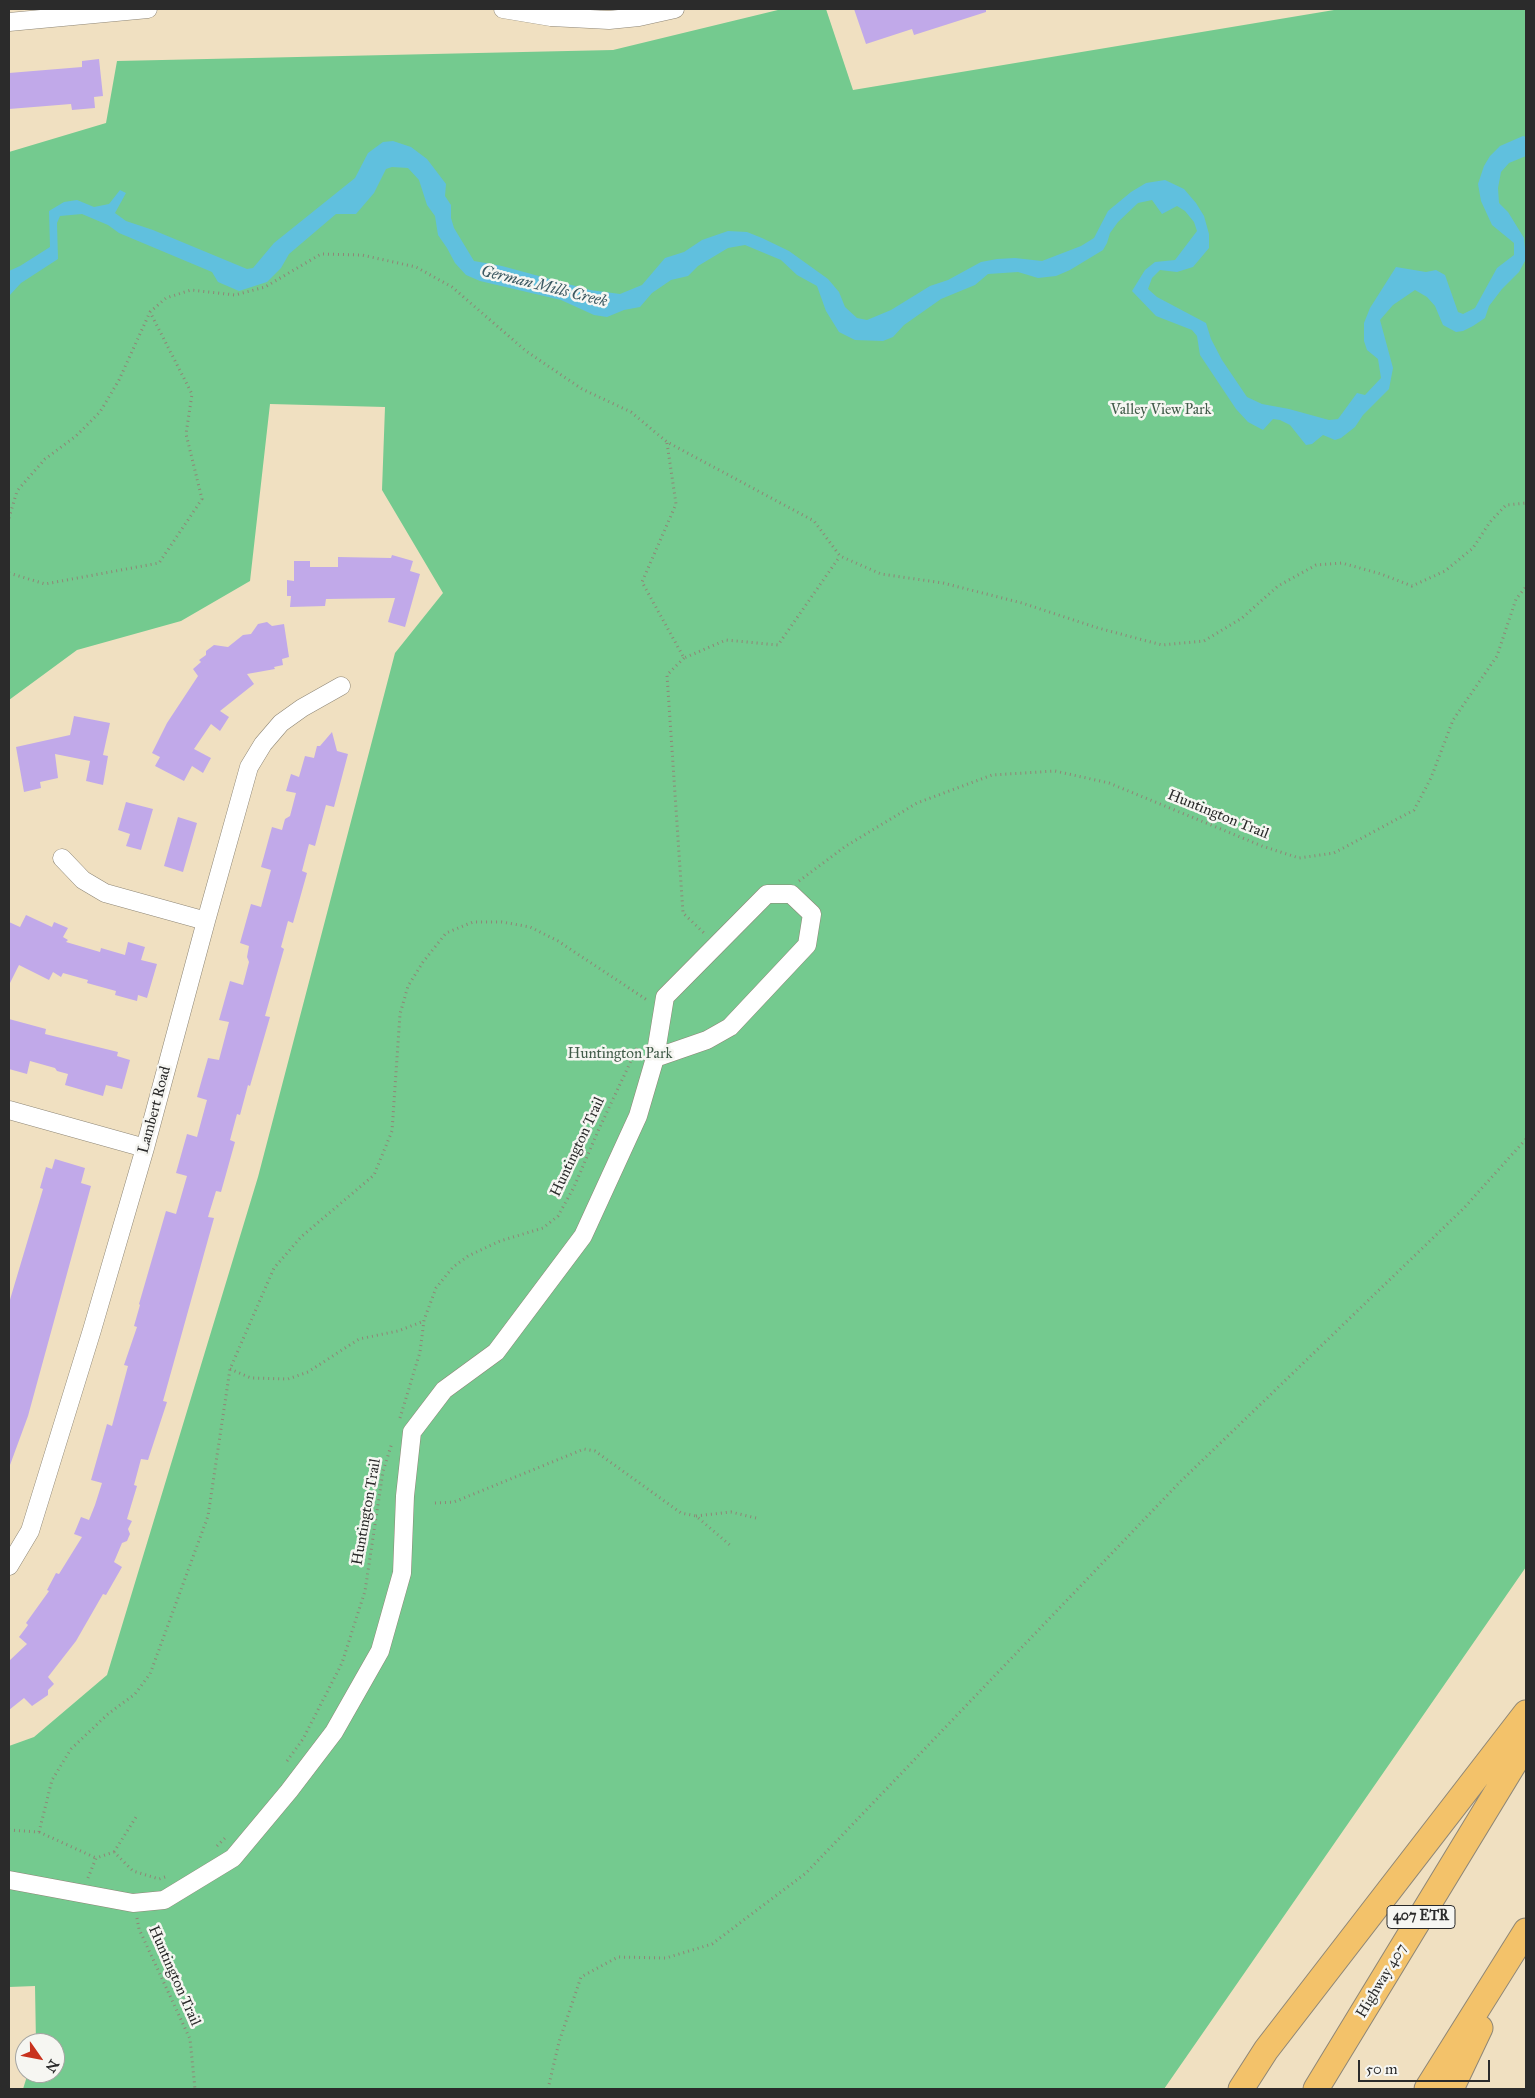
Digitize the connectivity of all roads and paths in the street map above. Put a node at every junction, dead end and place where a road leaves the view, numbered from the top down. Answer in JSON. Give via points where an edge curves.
{"nodes":[{"id":1,"x":148,"y":9,"type":"edge"},
{"id":2,"x":507,"y":9,"type":"edge"},
{"id":3,"x":675,"y":9,"type":"edge"},
{"id":4,"x":123,"y":10,"type":"edge"},
{"id":5,"x":9,"y":22,"type":"edge"},
{"id":6,"x":150,"y":312,"type":"junction"},
{"id":7,"x":667,"y":442,"type":"junction"},
{"id":8,"x":1526,"y":503,"type":"edge"},
{"id":9,"x":9,"y":518,"type":"edge"},
{"id":10,"x":840,"y":556,"type":"junction"},
{"id":11,"x":9,"y":573,"type":"edge"},
{"id":12,"x":1526,"y":587,"type":"edge"},
{"id":13,"x":684,"y":658,"type":"junction"},
{"id":14,"x":341,"y":686,"type":"dead end"},
{"id":15,"x":62,"y":858,"type":"dead end"},
{"id":16,"x":791,"y":894,"type":"junction"},
{"id":17,"x":206,"y":922,"type":"junction"},
{"id":18,"x":716,"y":944,"type":"junction"},
{"id":19,"x":646,"y":1006,"type":"dead end"},
{"id":20,"x":642,"y":1039,"type":"dead end"},
{"id":21,"x":655,"y":1058,"type":"junction"},
{"id":22,"x":9,"y":1110,"type":"edge"},
{"id":23,"x":1526,"y":1139,"type":"edge"},
{"id":24,"x":145,"y":1148,"type":"junction"},
{"id":25,"x":424,"y":1320,"type":"junction"},
{"id":26,"x":230,"y":1369,"type":"junction"},
{"id":27,"x":397,"y":1425,"type":"dead end"},
{"id":28,"x":394,"y":1434,"type":"dead end"},
{"id":29,"x":435,"y":1503,"type":"dead end"},
{"id":30,"x":696,"y":1516,"type":"junction"},
{"id":31,"x":756,"y":1518,"type":"dead end"},
{"id":32,"x":731,"y":1546,"type":"dead end"},
{"id":33,"x":9,"y":1566,"type":"edge"},
{"id":34,"x":1526,"y":1713,"type":"edge"},
{"id":35,"x":1526,"y":1744,"type":"edge"},
{"id":36,"x":283,"y":1769,"type":"dead end"},
{"id":37,"x":136,"y":1816,"type":"dead end"},
{"id":38,"x":9,"y":1830,"type":"edge"},
{"id":39,"x":39,"y":1832,"type":"junction"},
{"id":40,"x":227,"y":1835,"type":"dead end"},
{"id":41,"x":214,"y":1849,"type":"dead end"},
{"id":42,"x":114,"y":1852,"type":"junction"},
{"id":43,"x":96,"y":1858,"type":"junction"},
{"id":44,"x":174,"y":1875,"type":"dead end"},
{"id":45,"x":9,"y":1880,"type":"edge"},
{"id":46,"x":82,"y":1893,"type":"junction"},
{"id":47,"x":133,"y":1903,"type":"junction"},
{"id":48,"x":1520,"y":1941,"type":"edge"},
{"id":49,"x":195,"y":2089,"type":"edge"},
{"id":50,"x":548,"y":2089,"type":"edge"},
{"id":51,"x":1241,"y":2089,"type":"edge"},
{"id":52,"x":1316,"y":2089,"type":"edge"},
{"id":53,"x":1426,"y":2089,"type":"edge"},
{"id":54,"x":1451,"y":2089,"type":"edge"}],
"edges":[{"from":1,"to":4,"type":"street"},
{"from":2,"to":3,"type":"street","via":[[551,17],[610,20],[639,18]]},
{"from":4,"to":5,"type":"street"},
{"from":6,"to":7,"type":"path","via":[[166,298],[191,290],[235,295],[265,287],[320,254],[362,255],[416,267],[452,287],[526,351],[582,389],[631,412]]},
{"from":6,"to":9,"type":"path","via":[[119,380],[100,412],[45,460],[23,485],[17,492]]},
{"from":6,"to":11,"type":"path","via":[[192,394],[186,434],[202,499],[159,563],[45,584]]},
{"from":7,"to":10,"type":"path","via":[[814,521]]},
{"from":7,"to":13,"type":"path","via":[[676,504],[642,582]]},
{"from":8,"to":10,"type":"path","via":[[1506,505],[1473,548],[1445,571],[1412,586],[1342,564],[1316,565],[1278,586],[1242,618],[1204,641],[1162,645],[1022,603],[943,584],[881,574]]},
{"from":10,"to":13,"type":"path","via":[[778,645],[726,640]]},
{"from":12,"to":16,"type":"path","name":"Huntington Trail","via":[[1516,599],[1496,656],[1454,720],[1431,778],[1414,810],[1334,853],[1299,858],[1109,783],[1055,771],[992,775],[917,803],[846,846],[800,881]]},
{"from":13,"to":18,"type":"path","via":[[667,675],[684,913]]},
{"from":14,"to":17,"type":"street","name":"Lambert Road","via":[[291,715],[255,756],[249,767]]},
{"from":15,"to":17,"type":"street","via":[[83,880],[105,893]]},
{"from":16,"to":18,"type":"street","via":[[767,894]]},
{"from":16,"to":21,"type":"street","via":[[812,914],[807,946],[730,1027],[707,1040]]},
{"from":17,"to":24,"type":"street","name":"Lambert Road"},
{"from":18,"to":21,"type":"street","via":[[664,997]]},
{"from":19,"to":26,"type":"path","via":[[646,1000],[558,941],[530,927],[502,922],[473,922],[446,933],[408,986],[400,1014],[392,1132],[374,1175],[301,1238],[274,1268]]},
{"from":20,"to":25,"type":"path","name":"Huntington Trail","via":[[558,1216],[543,1228],[500,1241],[453,1267],[436,1288]]},
{"from":21,"to":47,"type":"street","via":[[638,1116],[583,1236],[496,1352],[444,1390],[412,1432],[402,1573],[380,1651],[334,1732],[233,1858],[164,1900]]},
{"from":22,"to":24,"type":"street"},
{"from":23,"to":50,"type":"path","via":[[1464,1208],[1180,1482],[806,1872],[712,1944],[666,1958],[618,1957],[581,1977],[559,2042]]},
{"from":24,"to":33,"type":"street","name":"Lambert Road","via":[[30,1531]]},
{"from":25,"to":26,"type":"path","via":[[398,1331],[359,1338],[308,1372],[288,1379],[251,1378]]},
{"from":25,"to":27,"type":"path","name":"Huntington Trail","via":[[420,1352]]},
{"from":26,"to":39,"type":"path","via":[[208,1516],[150,1674],[135,1694],[71,1749],[52,1780]]},
{"from":28,"to":36,"type":"path","name":"Huntington Trail","via":[[383,1471],[365,1591],[342,1663],[303,1739]]},
{"from":29,"to":30,"type":"path","via":[[454,1502],[584,1449],[595,1451],[680,1513]]},
{"from":30,"to":31,"type":"path","via":[[731,1512]]},
{"from":30,"to":32,"type":"path"},
{"from":34,"to":51,"type":"highway","via":[[1266,2050]]},
{"from":35,"to":52,"type":"highway","name":"Highway 407","number":"407 ETR"},
{"from":37,"to":42,"type":"path"},
{"from":38,"to":39,"type":"path"},
{"from":39,"to":43,"type":"path"},
{"from":40,"to":41,"type":"path"},
{"from":42,"to":43,"type":"path"},
{"from":42,"to":44,"type":"path","via":[[133,1871],[159,1879]]},
{"from":43,"to":46,"type":"path"},
{"from":45,"to":46,"type":"street"},
{"from":46,"to":47,"type":"street"},
{"from":47,"to":49,"type":"path","name":"Huntington Trail","via":[[139,1929],[190,2039]]},
{"from":48,"to":53,"type":"highway"},
{"from":48,"to":54,"type":"highway"}]}
